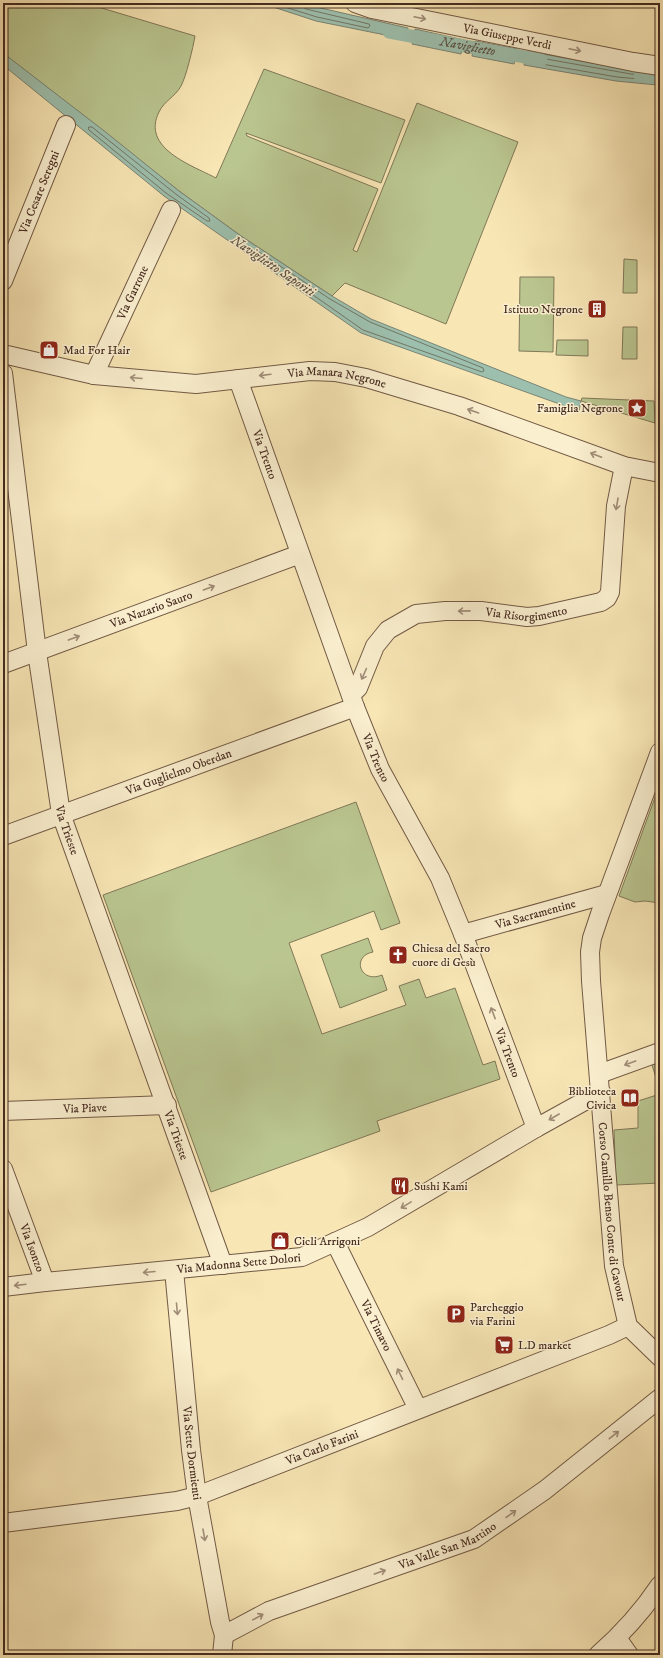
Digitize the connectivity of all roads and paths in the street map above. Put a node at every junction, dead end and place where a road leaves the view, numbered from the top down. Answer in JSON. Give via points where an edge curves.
{"nodes":[{"id":1,"x":355,"y":3,"type":"edge"},
{"id":2,"x":373,"y":6,"type":"edge"},
{"id":3,"x":660,"y":66,"type":"edge"},
{"id":4,"x":66,"y":125,"type":"dead end"},
{"id":5,"x":171,"y":210,"type":"dead end"},
{"id":6,"x":3,"y":281,"type":"edge"},
{"id":7,"x":3,"y":354,"type":"edge"},
{"id":8,"x":3,"y":373,"type":"edge"},
{"id":9,"x":94,"y":375,"type":"junction"},
{"id":10,"x":238,"y":378,"type":"junction"},
{"id":11,"x":624,"y":466,"type":"junction"},
{"id":12,"x":660,"y":473,"type":"edge"},
{"id":13,"x":300,"y":554,"type":"junction"},
{"id":14,"x":37,"y":652,"type":"junction"},
{"id":15,"x":3,"y":664,"type":"edge"},
{"id":16,"x":353,"y":701,"type":"junction"},
{"id":17,"x":660,"y":752,"type":"edge"},
{"id":18,"x":61,"y":814,"type":"junction"},
{"id":19,"x":3,"y":836,"type":"edge"},
{"id":20,"x":607,"y":894,"type":"junction"},
{"id":21,"x":463,"y":934,"type":"junction"},
{"id":22,"x":660,"y":1052,"type":"edge"},
{"id":23,"x":599,"y":1074,"type":"junction"},
{"id":24,"x":601,"y":1092,"type":"junction"},
{"id":25,"x":166,"y":1105,"type":"junction"},
{"id":26,"x":3,"y":1111,"type":"edge"},
{"id":27,"x":536,"y":1128,"type":"junction"},
{"id":28,"x":3,"y":1169,"type":"edge"},
{"id":29,"x":335,"y":1242,"type":"junction"},
{"id":30,"x":223,"y":1265,"type":"junction"},
{"id":31,"x":174,"y":1270,"type":"junction"},
{"id":32,"x":45,"y":1282,"type":"junction"},
{"id":33,"x":3,"y":1288,"type":"edge"},
{"id":34,"x":628,"y":1326,"type":"junction"},
{"id":35,"x":660,"y":1357,"type":"edge"},
{"id":36,"x":660,"y":1398,"type":"edge"},
{"id":37,"x":418,"y":1409,"type":"junction"},
{"id":38,"x":197,"y":1496,"type":"junction"},
{"id":39,"x":3,"y":1522,"type":"edge"},
{"id":40,"x":660,"y":1585,"type":"edge"},
{"id":41,"x":224,"y":1635,"type":"junction"},
{"id":42,"x":617,"y":1638,"type":"junction"},
{"id":43,"x":222,"y":1655,"type":"edge"},
{"id":44,"x":598,"y":1655,"type":"edge"},
{"id":45,"x":629,"y":1655,"type":"edge"}],
"edges":[{"from":1,"to":2,"type":"street","name":"Via Giuseppe Verdi"},
{"from":2,"to":3,"type":"street","name":"Via Giuseppe Verdi","one_way":true},
{"from":4,"to":6,"type":"street","name":"Via Cesare Seregni"},
{"from":5,"to":9,"type":"street","name":"Via Garrone"},
{"from":7,"to":9,"type":"street","name":"Via Manara Negrone"},
{"from":8,"to":14,"type":"street","name":"Via Trieste"},
{"from":10,"to":9,"type":"street","name":"Via Manara Negrone","one_way":true,"via":[[196,384]]},
{"from":11,"to":10,"type":"street","name":"Via Manara Negrone","one_way":true,"via":[[459,406],[366,378],[335,372],[310,371]]},
{"from":10,"to":13,"type":"street","name":"Via Trento"},
{"from":11,"to":12,"type":"street","name":"Via Manara Negrone"},
{"from":11,"to":16,"type":"street","name":"Via Risorgimento","one_way":true,"via":[[616,506],[610,592],[607,598],[601,602],[539,616],[527,617],[481,611],[416,614],[388,630],[376,646]]},
{"from":14,"to":13,"type":"street","name":"Via Nazario Sauro","one_way":true},
{"from":13,"to":16,"type":"street","name":"Via Trento"},
{"from":14,"to":15,"type":"street","name":"Via Nazario Sauro"},
{"from":14,"to":18,"type":"street","name":"Via Trieste"},
{"from":16,"to":18,"type":"street","name":"Via Guglielmo Oberdan"},
{"from":16,"to":21,"type":"street","name":"Via Trento","via":[[380,769],[440,878]]},
{"from":17,"to":20,"type":"street","name":"Corso Camillo Benso Conte di Cavour"},
{"from":18,"to":19,"type":"street","name":"Via Guglielmo Oberdan"},
{"from":18,"to":25,"type":"street","name":"Via Trieste"},
{"from":20,"to":21,"type":"street","name":"Via Sacramentine"},
{"from":20,"to":23,"type":"street","name":"Corso Camillo Benso Conte di Cavour","via":[[592,938],[590,952]]},
{"from":27,"to":21,"type":"street","name":"Via Trento","one_way":true},
{"from":22,"to":23,"type":"street","one_way":true},
{"from":23,"to":24,"type":"street","name":"Corso Camillo Benso Conte di Cavour"},
{"from":24,"to":27,"type":"street","name":"Via Madonna Sette Dolori","one_way":true},
{"from":24,"to":34,"type":"street","name":"Corso Camillo Benso Conte di Cavour","via":[[614,1266]]},
{"from":25,"to":26,"type":"street","name":"Via Piave"},
{"from":25,"to":30,"type":"street","name":"Via Trieste"},
{"from":27,"to":29,"type":"street","name":"Via Madonna Sette Dolori","one_way":true,"via":[[368,1227]]},
{"from":28,"to":32,"type":"street","name":"Via Isonzo"},
{"from":29,"to":30,"type":"street","name":"Via Madonna Sette Dolori","via":[[302,1258]]},
{"from":37,"to":29,"type":"street","name":"Via Timavo","one_way":true},
{"from":30,"to":31,"type":"street","name":"Via Madonna Sette Dolori"},
{"from":31,"to":32,"type":"street","name":"Via Madonna Sette Dolori","one_way":true},
{"from":31,"to":38,"type":"street","name":"Via Sette Dormienti","one_way":true},
{"from":32,"to":33,"type":"street","name":"Via Madonna Sette Dolori","one_way":true},
{"from":34,"to":35,"type":"street"},
{"from":34,"to":37,"type":"street","name":"Via Carlo Farini"},
{"from":41,"to":36,"type":"street","name":"Via Valle San Martino","one_way":true,"via":[[269,1611],[474,1539],[545,1490]]},
{"from":37,"to":38,"type":"street","name":"Via Carlo Farini"},
{"from":38,"to":39,"type":"street","name":"Via Carlo Farini","via":[[177,1501]]},
{"from":38,"to":41,"type":"street","name":"Via Sette Dormienti","one_way":true},
{"from":40,"to":42,"type":"street","via":[[646,1607]]},
{"from":41,"to":43,"type":"street"},
{"from":42,"to":44,"type":"street"},
{"from":42,"to":45,"type":"street"}]}
